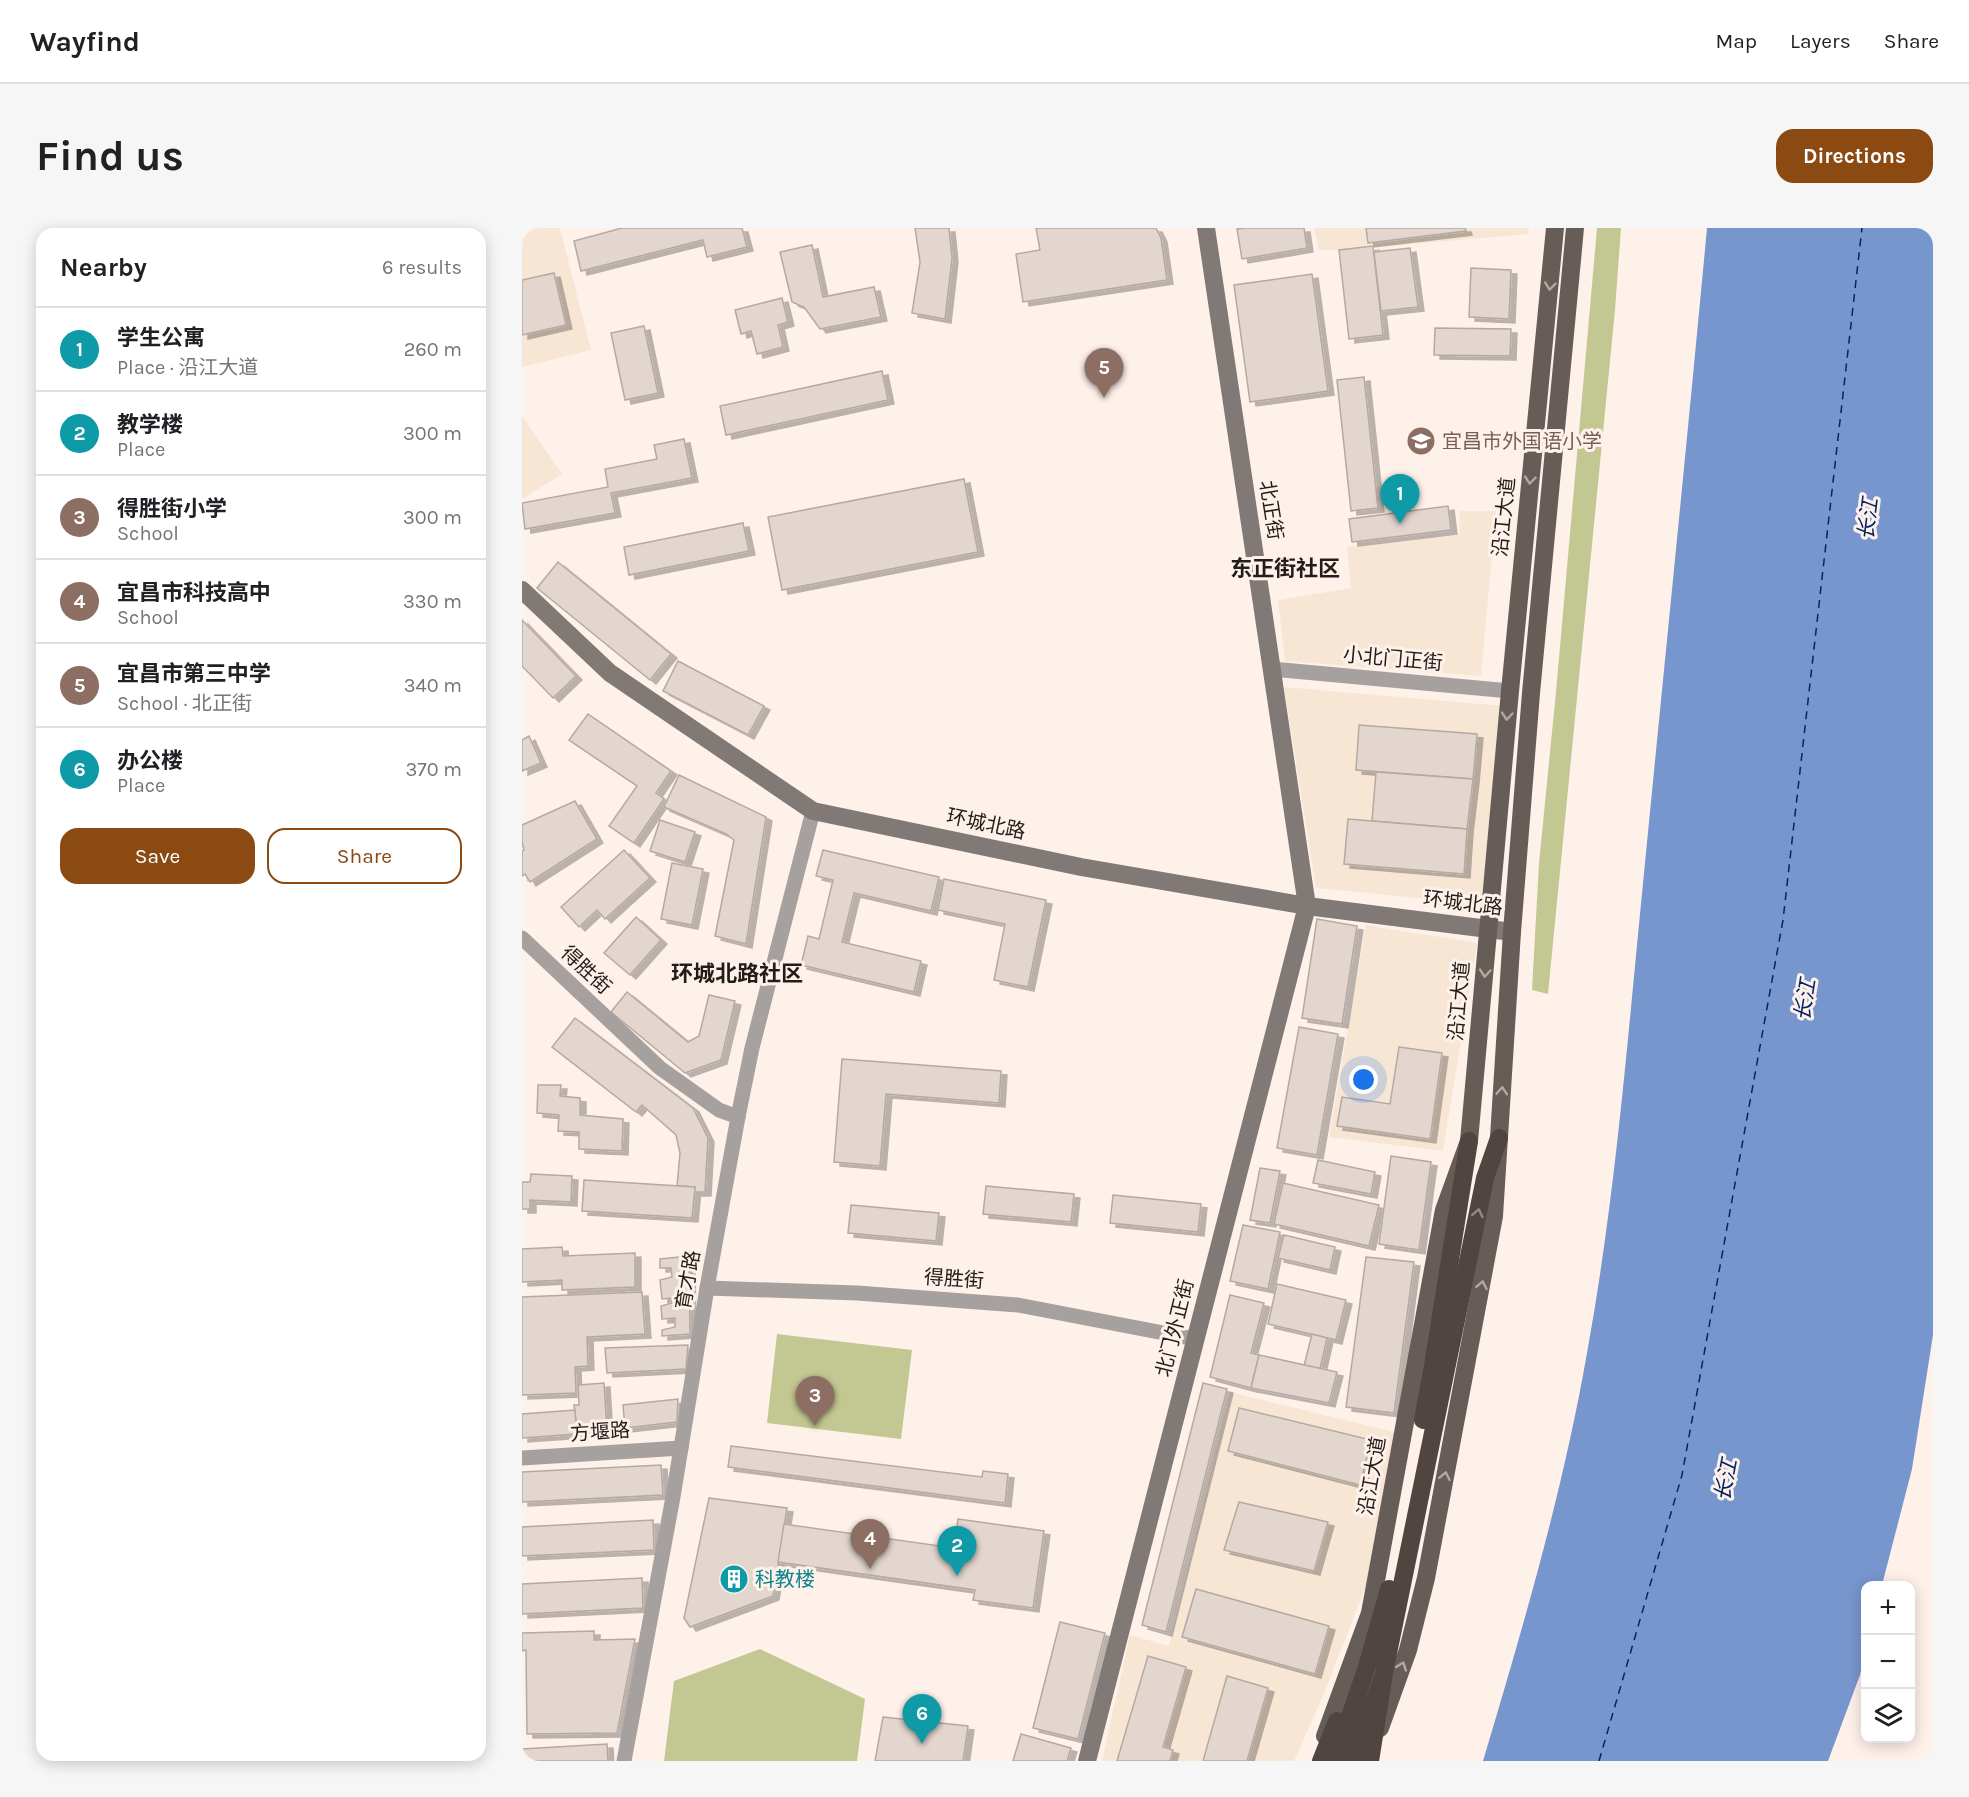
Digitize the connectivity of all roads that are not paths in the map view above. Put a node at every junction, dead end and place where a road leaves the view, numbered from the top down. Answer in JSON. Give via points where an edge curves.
{"nodes":[{"id":1,"x":1206,"y":228,"type":"edge"},
{"id":2,"x":1555,"y":228,"type":"edge"},
{"id":3,"x":1575,"y":228,"type":"edge"},
{"id":4,"x":522,"y":591,"type":"edge"},
{"id":5,"x":1272,"y":669,"type":"junction"},
{"id":6,"x":1510,"y":691,"type":"junction"},
{"id":7,"x":813,"y":811,"type":"junction"},
{"id":8,"x":1307,"y":906,"type":"junction"},
{"id":9,"x":1489,"y":930,"type":"junction"},
{"id":10,"x":1512,"y":932,"type":"junction"},
{"id":11,"x":522,"y":938,"type":"edge"},
{"id":12,"x":738,"y":1117,"type":"junction"},
{"id":13,"x":1499,"y":1138,"type":"junction"},
{"id":14,"x":1469,"y":1141,"type":"junction"},
{"id":15,"x":707,"y":1288,"type":"junction"},
{"id":16,"x":1195,"y":1339,"type":"junction"},
{"id":17,"x":681,"y":1448,"type":"junction"},
{"id":18,"x":522,"y":1458,"type":"edge"},
{"id":19,"x":1375,"y":1670,"type":"junction"},
{"id":20,"x":624,"y":1761,"type":"edge"},
{"id":21,"x":1087,"y":1761,"type":"edge"},
{"id":22,"x":1316,"y":1761,"type":"edge"},
{"id":23,"x":1321,"y":1761,"type":"edge"},
{"id":24,"x":1335,"y":1761,"type":"edge"},
{"id":25,"x":1353,"y":1761,"type":"edge"},
{"id":26,"x":1369,"y":1761,"type":"edge"}],
"edges":[{"from":1,"to":5,"type":"street","name":"北正街"},
{"from":2,"to":6,"type":"main road","name":"沿江大道","one_way":true},
{"from":3,"to":10,"type":"main road"},
{"from":4,"to":7,"type":"street","name":"环城北路","via":[[610,673]]},
{"from":5,"to":6,"type":"street","name":"小北门正街"},
{"from":5,"to":8,"type":"street","name":"北正街"},
{"from":6,"to":9,"type":"main road","name":"沿江大道","one_way":true},
{"from":7,"to":8,"type":"street","name":"环城北路","via":[[1081,867]]},
{"from":7,"to":12,"type":"street","name":"育才路"},
{"from":8,"to":9,"type":"street","name":"环城北路"},
{"from":8,"to":16,"type":"street","name":"北门外正街"},
{"from":9,"to":10,"type":"street","name":"环城北路"},
{"from":9,"to":14,"type":"main road","name":"沿江大道","one_way":true},
{"from":13,"to":10,"type":"main road","one_way":true},
{"from":11,"to":12,"type":"street","name":"得胜街","via":[[660,1068],[719,1110]]},
{"from":12,"to":15,"type":"street","name":"育才路"},
{"from":19,"to":13,"type":"highway","one_way":true,"via":[[1485,1178]]},
{"from":26,"to":13,"type":"main road","one_way":true,"via":[[1408,1650],[1426,1578],[1494,1216]]},
{"from":14,"to":19,"type":"highway","via":[[1429,1387]]},
{"from":14,"to":22,"type":"main road","name":"沿江大道","via":[[1444,1210],[1370,1613]]},
{"from":15,"to":16,"type":"street","name":"得胜街","via":[[857,1293],[1018,1305]]},
{"from":15,"to":17,"type":"street","name":"育才路"},
{"from":16,"to":21,"type":"street","name":"北门外正街"},
{"from":17,"to":18,"type":"street","name":"方堰路"},
{"from":17,"to":20,"type":"street","name":"育才路"},
{"from":19,"to":23,"type":"highway","via":[[1343,1708]]},
{"from":19,"to":24,"type":"highway"},
{"from":19,"to":25,"type":"highway","bridge":true},
{"from":19,"to":26,"type":"highway","bridge":true}]}
